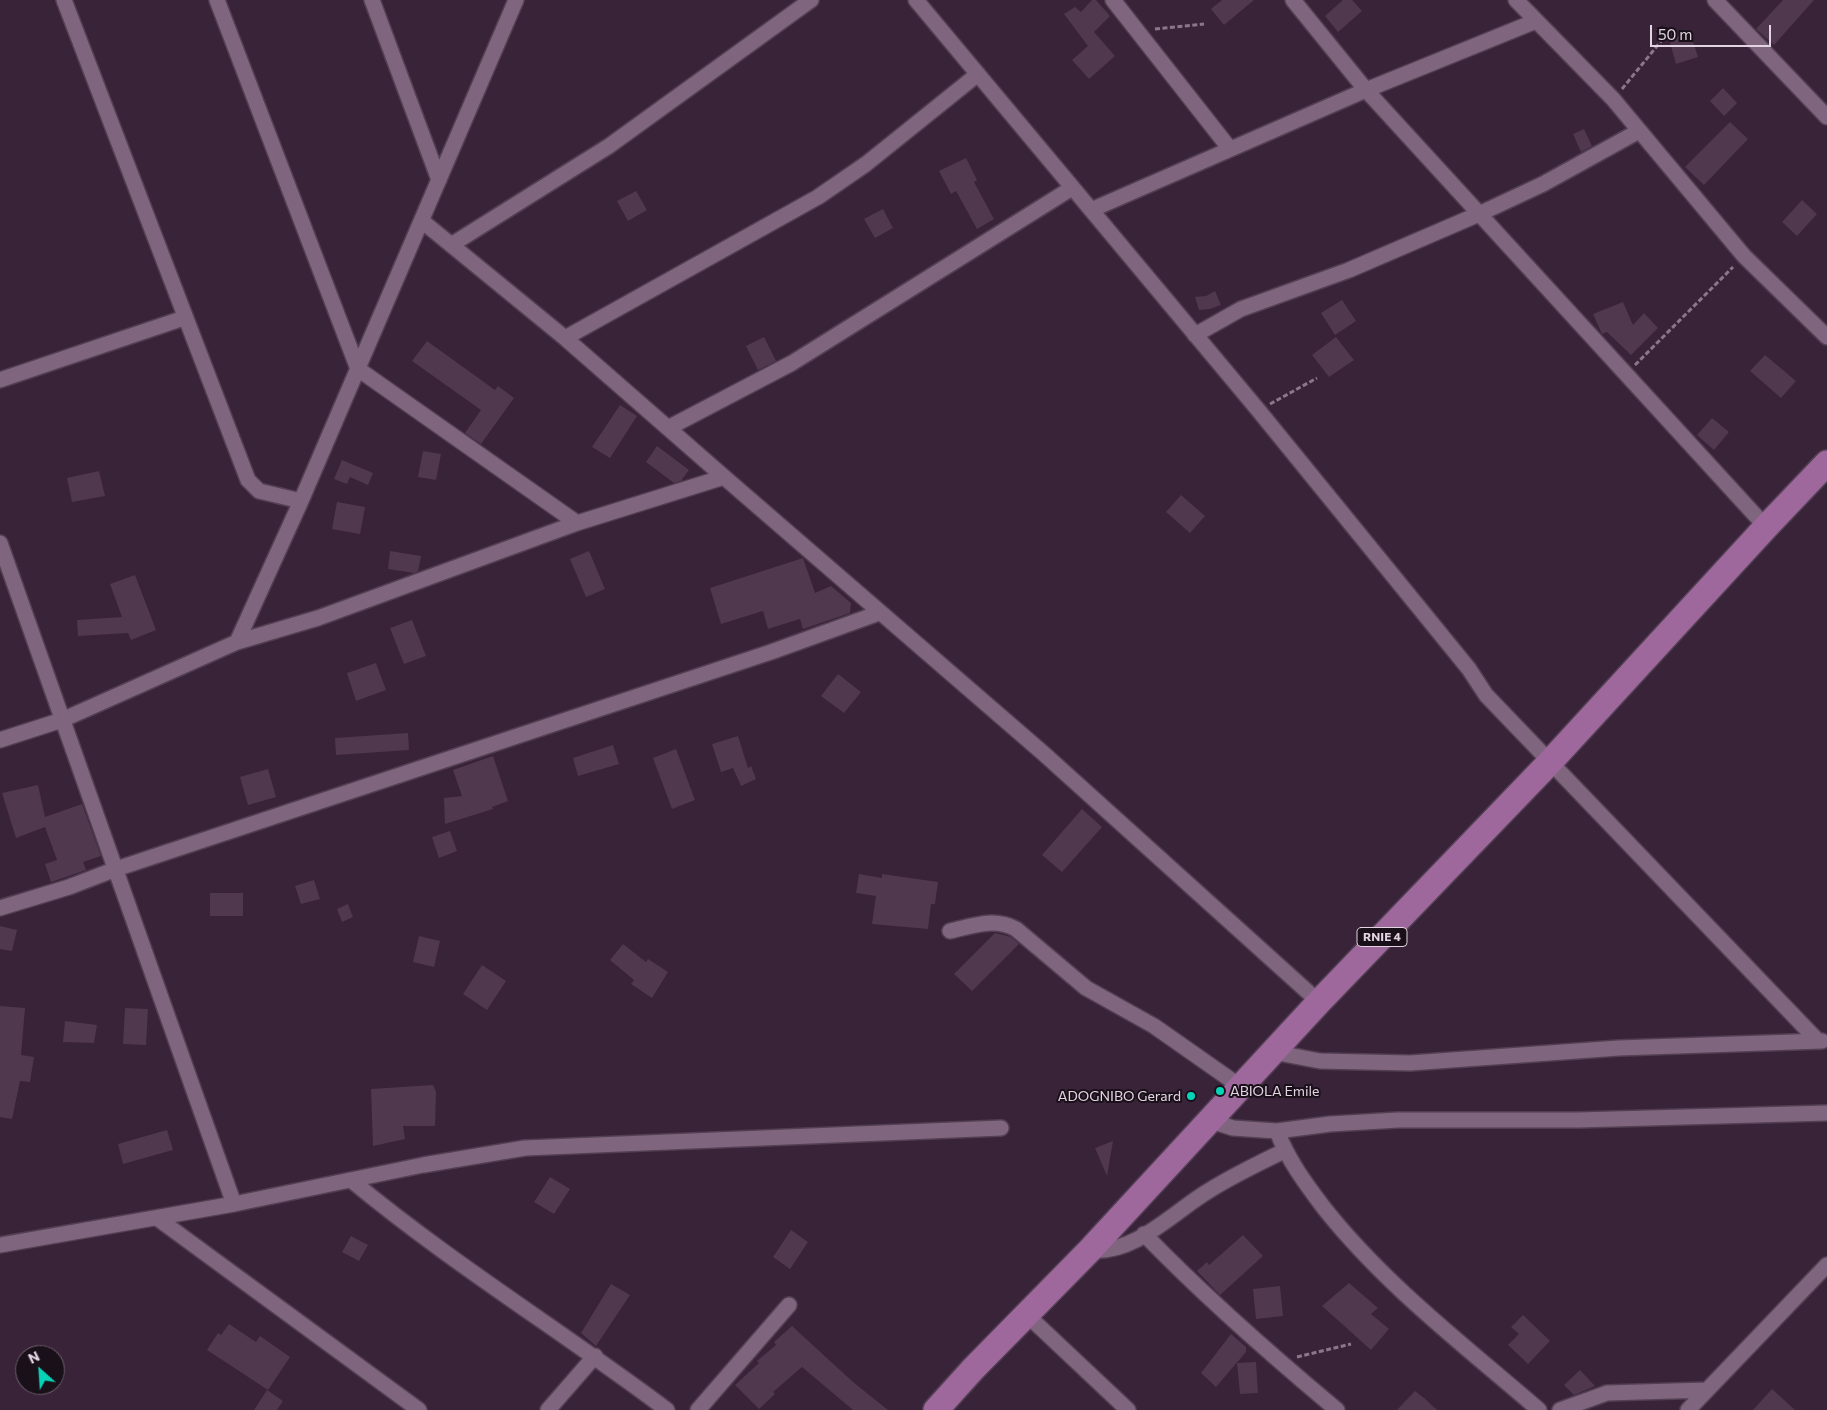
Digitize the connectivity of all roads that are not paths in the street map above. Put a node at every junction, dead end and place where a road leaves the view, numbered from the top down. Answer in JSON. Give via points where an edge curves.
{"nodes":[{"id":1,"x":64,"y":0,"type":"edge"},
{"id":2,"x":217,"y":0,"type":"edge"},
{"id":3,"x":372,"y":0,"type":"edge"},
{"id":4,"x":516,"y":0,"type":"edge"},
{"id":5,"x":811,"y":0,"type":"edge"},
{"id":6,"x":916,"y":0,"type":"edge"},
{"id":7,"x":1113,"y":0,"type":"edge"},
{"id":8,"x":1293,"y":0,"type":"edge"},
{"id":9,"x":1516,"y":0,"type":"edge"},
{"id":10,"x":1715,"y":0,"type":"edge"},
{"id":11,"x":1536,"y":21,"type":"junction"},
{"id":12,"x":978,"y":74,"type":"junction"},
{"id":13,"x":1366,"y":90,"type":"junction"},
{"id":14,"x":1827,"y":117,"type":"edge"},
{"id":15,"x":1639,"y":131,"type":"junction"},
{"id":16,"x":1230,"y":149,"type":"junction"},
{"id":17,"x":439,"y":180,"type":"junction"},
{"id":18,"x":1072,"y":188,"type":"junction"},
{"id":19,"x":1091,"y":210,"type":"junction"},
{"id":20,"x":1479,"y":214,"type":"junction"},
{"id":21,"x":422,"y":221,"type":"junction"},
{"id":22,"x":451,"y":245,"type":"junction"},
{"id":23,"x":184,"y":318,"type":"junction"},
{"id":24,"x":1195,"y":335,"type":"junction"},
{"id":25,"x":1827,"y":336,"type":"edge"},
{"id":26,"x":565,"y":338,"type":"junction"},
{"id":27,"x":358,"y":369,"type":"junction"},
{"id":28,"x":0,"y":380,"type":"edge"},
{"id":29,"x":668,"y":428,"type":"junction"},
{"id":30,"x":1827,"y":463,"type":"edge"},
{"id":31,"x":724,"y":477,"type":"junction"},
{"id":32,"x":301,"y":501,"type":"junction"},
{"id":33,"x":577,"y":524,"type":"junction"},
{"id":34,"x":1766,"y":527,"type":"junction"},
{"id":35,"x":0,"y":543,"type":"edge"},
{"id":36,"x":879,"y":613,"type":"junction"},
{"id":37,"x":237,"y":642,"type":"junction"},
{"id":38,"x":62,"y":720,"type":"junction"},
{"id":39,"x":0,"y":740,"type":"edge"},
{"id":40,"x":1550,"y":761,"type":"junction"},
{"id":41,"x":116,"y":869,"type":"junction"},
{"id":42,"x":0,"y":908,"type":"edge"},
{"id":43,"x":950,"y":931,"type":"dead end"},
{"id":44,"x":1319,"y":1002,"type":"junction"},
{"id":45,"x":1822,"y":1041,"type":"edge"},
{"id":46,"x":1273,"y":1052,"type":"junction"},
{"id":47,"x":1241,"y":1087,"type":"junction"},
{"id":48,"x":1827,"y":1113,"type":"edge"},
{"id":49,"x":1208,"y":1120,"type":"junction"},
{"id":50,"x":1001,"y":1128,"type":"dead end"},
{"id":51,"x":1277,"y":1131,"type":"junction"},
{"id":52,"x":1284,"y":1151,"type":"junction"},
{"id":53,"x":351,"y":1180,"type":"junction"},
{"id":54,"x":234,"y":1204,"type":"junction"},
{"id":55,"x":157,"y":1218,"type":"junction"},
{"id":56,"x":1144,"y":1234,"type":"junction"},
{"id":57,"x":0,"y":1245,"type":"edge"},
{"id":58,"x":1090,"y":1250,"type":"junction"},
{"id":59,"x":1827,"y":1266,"type":"edge"},
{"id":60,"x":789,"y":1305,"type":"dead end"},
{"id":61,"x":1026,"y":1314,"type":"junction"},
{"id":62,"x":595,"y":1356,"type":"junction"},
{"id":63,"x":1706,"y":1390,"type":"junction"},
{"id":64,"x":419,"y":1410,"type":"edge"},
{"id":65,"x":548,"y":1410,"type":"edge"},
{"id":66,"x":667,"y":1410,"type":"edge"},
{"id":67,"x":698,"y":1410,"type":"edge"},
{"id":68,"x":936,"y":1410,"type":"edge"},
{"id":69,"x":1128,"y":1410,"type":"edge"},
{"id":70,"x":1337,"y":1410,"type":"edge"},
{"id":71,"x":1539,"y":1410,"type":"edge"},
{"id":72,"x":1560,"y":1410,"type":"edge"},
{"id":73,"x":1688,"y":1410,"type":"edge"}],
"edges":[{"from":1,"to":23,"type":"street"},
{"from":2,"to":27,"type":"street"},
{"from":3,"to":17,"type":"street"},
{"from":4,"to":17,"type":"street"},
{"from":5,"to":22,"type":"street","via":[[609,146]]},
{"from":6,"to":12,"type":"street"},
{"from":7,"to":16,"type":"street"},
{"from":8,"to":13,"type":"street"},
{"from":9,"to":11,"type":"street"},
{"from":10,"to":14,"type":"street"},
{"from":11,"to":13,"type":"street"},
{"from":11,"to":15,"type":"street","via":[[1613,99]]},
{"from":12,"to":18,"type":"street"},
{"from":12,"to":26,"type":"street","via":[[866,164],[818,197]]},
{"from":13,"to":16,"type":"street"},
{"from":13,"to":20,"type":"street"},
{"from":15,"to":20,"type":"street","via":[[1543,184]]},
{"from":15,"to":25,"type":"street","via":[[1744,256]]},
{"from":16,"to":19,"type":"street"},
{"from":17,"to":21,"type":"street"},
{"from":18,"to":19,"type":"street"},
{"from":18,"to":29,"type":"street","via":[[792,363]]},
{"from":19,"to":24,"type":"street"},
{"from":20,"to":24,"type":"street","via":[[1349,270],[1241,309]]},
{"from":20,"to":34,"type":"street"},
{"from":21,"to":22,"type":"street"},
{"from":21,"to":27,"type":"street"},
{"from":22,"to":26,"type":"street"},
{"from":23,"to":28,"type":"street"},
{"from":23,"to":32,"type":"street","via":[[248,480],[259,491]]},
{"from":24,"to":40,"type":"street","via":[[1469,669],[1486,695]]},
{"from":26,"to":29,"type":"street"},
{"from":27,"to":32,"type":"street"},
{"from":27,"to":33,"type":"street"},
{"from":29,"to":31,"type":"street"},
{"from":30,"to":34,"type":"main road","number":"RNIE 4"},
{"from":31,"to":33,"type":"street"},
{"from":31,"to":36,"type":"street"},
{"from":32,"to":37,"type":"street"},
{"from":33,"to":37,"type":"street","via":[[318,618]]},
{"from":34,"to":40,"type":"main road","number":"RNIE 4"},
{"from":35,"to":38,"type":"street"},
{"from":36,"to":41,"type":"street","via":[[771,652]]},
{"from":36,"to":44,"type":"street","via":[[1043,753]]},
{"from":37,"to":38,"type":"street"},
{"from":38,"to":39,"type":"street"},
{"from":38,"to":41,"type":"street"},
{"from":40,"to":44,"type":"main road","number":"RNIE 4"},
{"from":40,"to":45,"type":"street"},
{"from":41,"to":42,"type":"street"},
{"from":41,"to":54,"type":"street"},
{"from":43,"to":47,"type":"street","via":[[1006,923],[1086,988],[1154,1026]]},
{"from":44,"to":46,"type":"main road","number":"RNIE 4"},
{"from":45,"to":46,"type":"street","via":[[1619,1048],[1410,1063],[1320,1061]]},
{"from":46,"to":47,"type":"main road","number":"RNIE 4"},
{"from":47,"to":49,"type":"main road","number":"RNIE 4"},
{"from":48,"to":51,"type":"street","via":[[1569,1120],[1398,1120]]},
{"from":49,"to":51,"type":"street","via":[[1233,1128]]},
{"from":49,"to":58,"type":"main road","number":"RNIE 4"},
{"from":50,"to":53,"type":"street","via":[[525,1148]]},
{"from":51,"to":52,"type":"street"},
{"from":52,"to":56,"type":"street","via":[[1210,1190]]},
{"from":52,"to":71,"type":"street","via":[[1345,1234],[1385,1276]]},
{"from":53,"to":54,"type":"street"},
{"from":53,"to":62,"type":"street","via":[[392,1214]]},
{"from":54,"to":55,"type":"street"},
{"from":55,"to":57,"type":"street"},
{"from":55,"to":64,"type":"street"},
{"from":56,"to":58,"type":"street","via":[[1115,1249]]},
{"from":56,"to":70,"type":"street","via":[[1278,1362]]},
{"from":58,"to":61,"type":"main road","number":"RNIE 4"},
{"from":59,"to":63,"type":"street"},
{"from":60,"to":67,"type":"street"},
{"from":61,"to":68,"type":"main road","number":"RNIE 4"},
{"from":61,"to":69,"type":"street"},
{"from":62,"to":65,"type":"street"},
{"from":62,"to":66,"type":"street"},
{"from":63,"to":72,"type":"street","via":[[1607,1393]]},
{"from":63,"to":73,"type":"street"}]}
